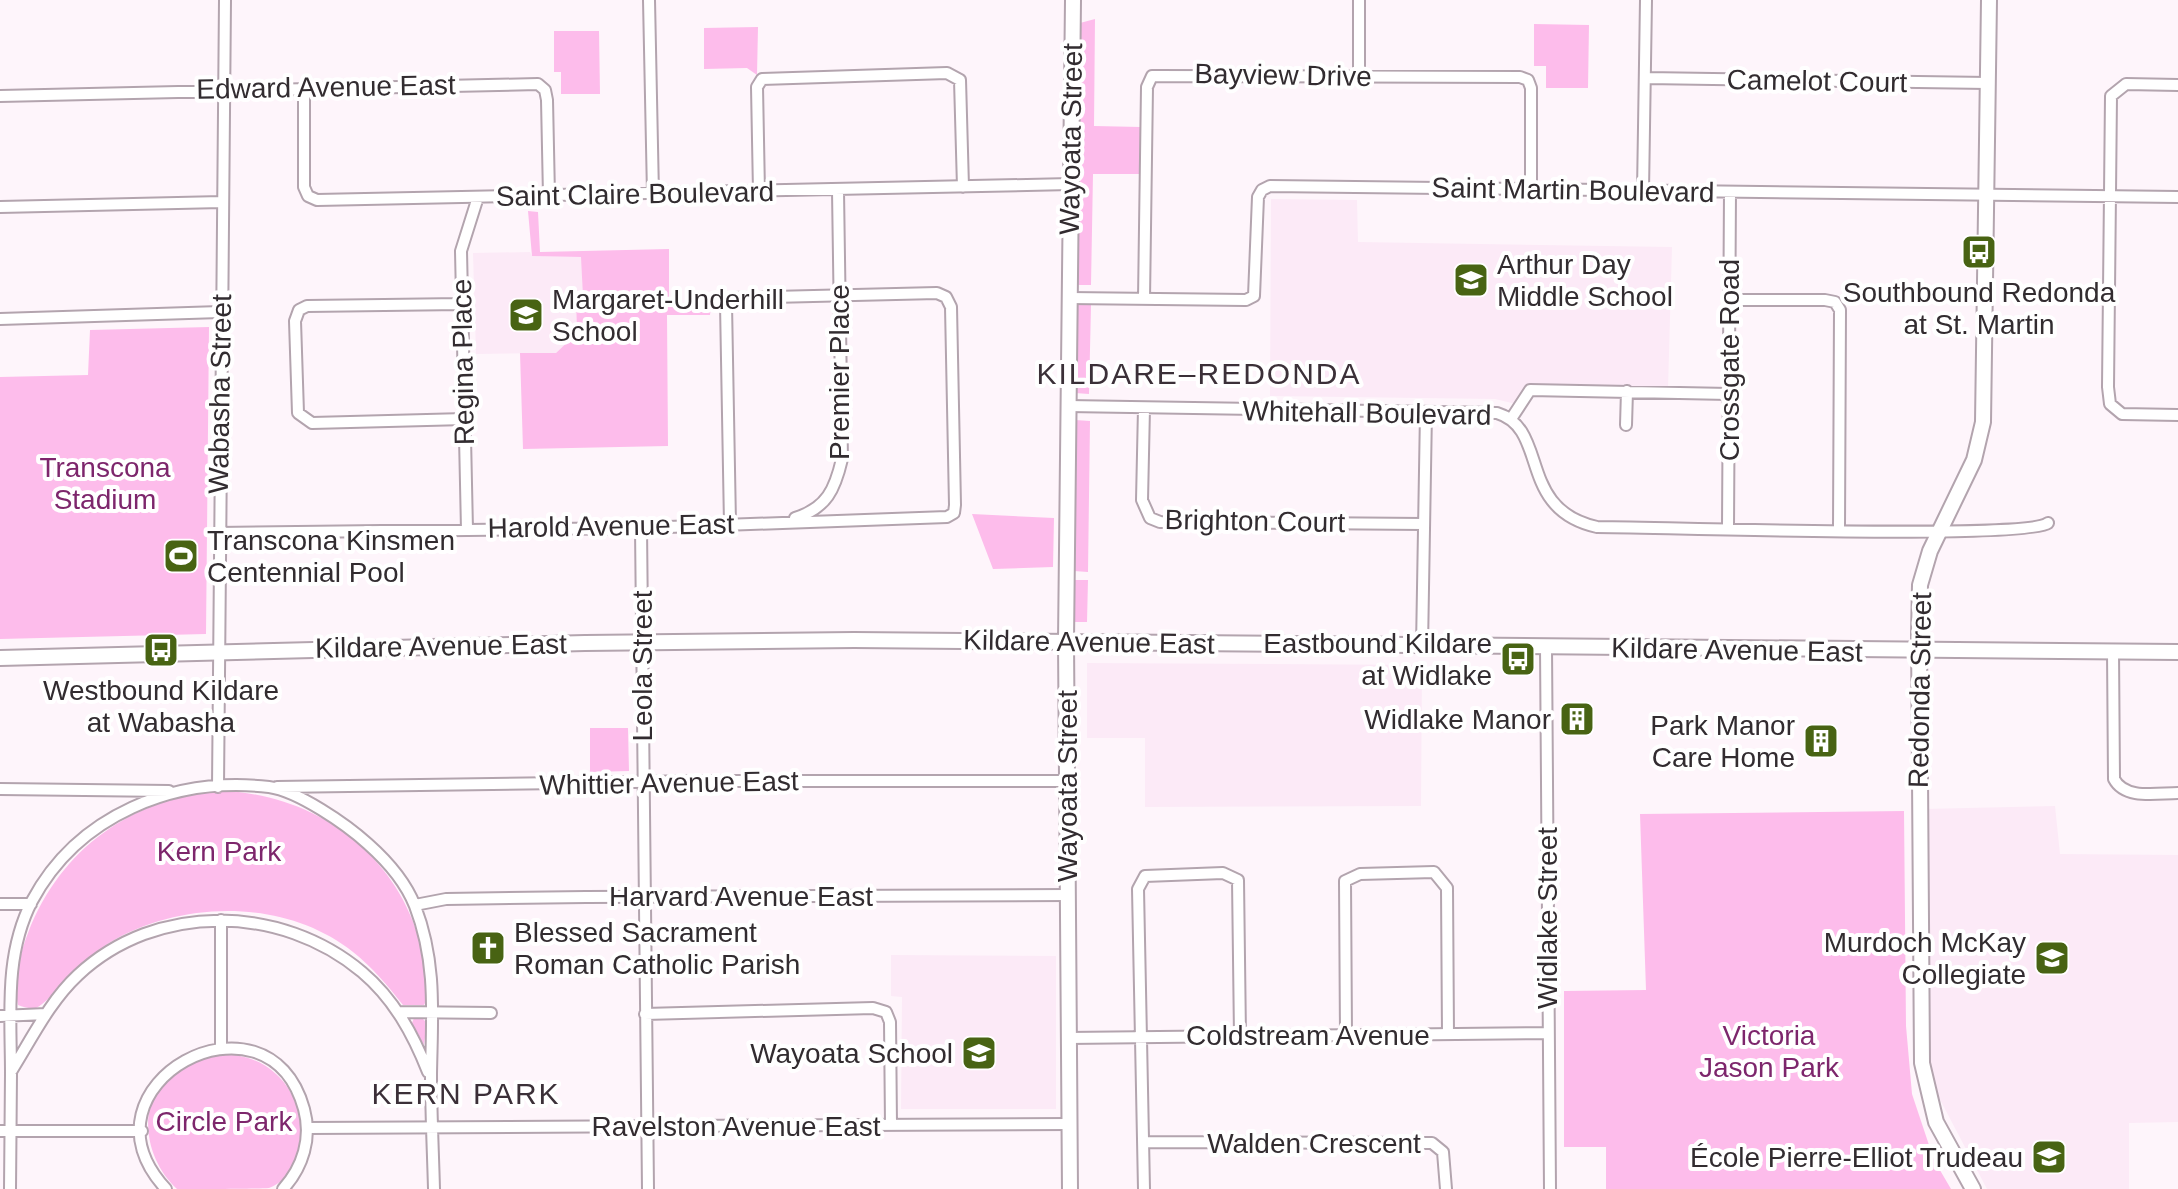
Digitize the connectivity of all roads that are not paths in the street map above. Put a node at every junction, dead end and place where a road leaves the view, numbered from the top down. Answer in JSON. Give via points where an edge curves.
{"nodes":[{"id":1,"x":225,"y":0,"type":"edge"},
{"id":2,"x":649,"y":0,"type":"edge"},
{"id":3,"x":1073,"y":0,"type":"edge"},
{"id":4,"x":1359,"y":0,"type":"edge"},
{"id":5,"x":1646,"y":0,"type":"edge"},
{"id":6,"x":1989,"y":0,"type":"edge"},
{"id":7,"x":1359,"y":76,"type":"junction"},
{"id":8,"x":1646,"y":78,"type":"junction"},
{"id":9,"x":1988,"y":83,"type":"junction"},
{"id":10,"x":2178,"y":85,"type":"edge"},
{"id":11,"x":223,"y":89,"type":"junction"},
{"id":12,"x":304,"y":89,"type":"junction"},
{"id":13,"x":0,"y":96,"type":"edge"},
{"id":14,"x":1071,"y":184,"type":"junction"},
{"id":15,"x":963,"y":187,"type":"junction"},
{"id":16,"x":1531,"y":189,"type":"junction"},
{"id":17,"x":838,"y":191,"type":"junction"},
{"id":18,"x":1643,"y":191,"type":"junction"},
{"id":19,"x":759,"y":192,"type":"junction"},
{"id":20,"x":1730,"y":192,"type":"junction"},
{"id":21,"x":653,"y":194,"type":"junction"},
{"id":22,"x":1986,"y":195,"type":"junction"},
{"id":23,"x":549,"y":196,"type":"junction"},
{"id":24,"x":2109,"y":196,"type":"junction"},
{"id":25,"x":478,"y":197,"type":"junction"},
{"id":26,"x":2178,"y":197,"type":"edge"},
{"id":27,"x":222,"y":202,"type":"junction"},
{"id":28,"x":0,"y":207,"type":"edge"},
{"id":29,"x":840,"y":295,"type":"junction"},
{"id":30,"x":1069,"y":298,"type":"junction"},
{"id":31,"x":1144,"y":299,"type":"junction"},
{"id":32,"x":1730,"y":300,"type":"junction"},
{"id":33,"x":461,"y":304,"type":"junction"},
{"id":34,"x":220,"y":312,"type":"junction"},
{"id":35,"x":0,"y":319,"type":"edge"},
{"id":36,"x":1627,"y":391,"type":"junction"},
{"id":37,"x":1729,"y":394,"type":"junction"},
{"id":38,"x":1068,"y":406,"type":"junction"},
{"id":39,"x":1144,"y":408,"type":"junction"},
{"id":40,"x":1426,"y":412,"type":"junction"},
{"id":41,"x":2178,"y":415,"type":"edge"},
{"id":42,"x":465,"y":419,"type":"junction"},
{"id":43,"x":1511,"y":419,"type":"junction"},
{"id":44,"x":1626,"y":425,"type":"dead end"},
{"id":45,"x":783,"y":522,"type":"junction"},
{"id":46,"x":2048,"y":523,"type":"dead end"},
{"id":47,"x":730,"y":524,"type":"junction"},
{"id":48,"x":1424,"y":524,"type":"junction"},
{"id":49,"x":641,"y":528,"type":"junction"},
{"id":50,"x":1728,"y":528,"type":"junction"},
{"id":51,"x":1839,"y":529,"type":"junction"},
{"id":52,"x":467,"y":530,"type":"junction"},
{"id":53,"x":1940,"y":531,"type":"junction"},
{"id":54,"x":218,"y":533,"type":"junction"},
{"id":55,"x":1066,"y":641,"type":"junction"},
{"id":56,"x":643,"y":642,"type":"junction"},
{"id":57,"x":1422,"y":647,"type":"junction"},
{"id":58,"x":1546,"y":647,"type":"junction"},
{"id":59,"x":1919,"y":651,"type":"junction"},
{"id":60,"x":2113,"y":651,"type":"junction"},
{"id":61,"x":216,"y":652,"type":"junction"},
{"id":62,"x":2178,"y":652,"type":"edge"},
{"id":63,"x":0,"y":658,"type":"edge"},
{"id":64,"x":1067,"y":781,"type":"junction"},
{"id":65,"x":643,"y":783,"type":"junction"},
{"id":66,"x":218,"y":787,"type":"junction"},
{"id":67,"x":271,"y":787,"type":"junction"},
{"id":68,"x":0,"y":789,"type":"edge"},
{"id":69,"x":171,"y":791,"type":"junction"},
{"id":70,"x":2178,"y":793,"type":"edge"},
{"id":71,"x":1068,"y":895,"type":"junction"},
{"id":72,"x":645,"y":896,"type":"junction"},
{"id":73,"x":0,"y":904,"type":"edge"},
{"id":74,"x":31,"y":904,"type":"junction"},
{"id":75,"x":415,"y":905,"type":"junction"},
{"id":76,"x":221,"y":920,"type":"junction"},
{"id":77,"x":398,"y":1012,"type":"junction"},
{"id":78,"x":434,"y":1013,"type":"junction"},
{"id":79,"x":491,"y":1013,"type":"dead end"},
{"id":80,"x":46,"y":1014,"type":"junction"},
{"id":81,"x":645,"y":1014,"type":"junction"},
{"id":82,"x":4,"y":1015,"type":"edge"},
{"id":83,"x":1547,"y":1033,"type":"junction"},
{"id":84,"x":1448,"y":1034,"type":"junction"},
{"id":85,"x":1346,"y":1035,"type":"junction"},
{"id":86,"x":1240,"y":1036,"type":"junction"},
{"id":87,"x":1141,"y":1037,"type":"junction"},
{"id":88,"x":1068,"y":1038,"type":"junction"},
{"id":89,"x":221,"y":1048,"type":"junction"},
{"id":90,"x":11,"y":1072,"type":"junction"},
{"id":91,"x":431,"y":1078,"type":"junction"},
{"id":92,"x":1070,"y":1124,"type":"junction"},
{"id":93,"x":891,"y":1125,"type":"junction"},
{"id":94,"x":647,"y":1126,"type":"junction"},
{"id":95,"x":433,"y":1127,"type":"junction"},
{"id":96,"x":307,"y":1128,"type":"junction"},
{"id":97,"x":5,"y":1131,"type":"edge"},
{"id":98,"x":142,"y":1131,"type":"junction"},
{"id":99,"x":1143,"y":1142,"type":"junction"},
{"id":100,"x":10,"y":1189,"type":"edge"},
{"id":101,"x":166,"y":1189,"type":"edge"},
{"id":102,"x":283,"y":1189,"type":"edge"},
{"id":103,"x":434,"y":1189,"type":"edge"},
{"id":104,"x":648,"y":1189,"type":"edge"},
{"id":105,"x":1070,"y":1189,"type":"edge"},
{"id":106,"x":1144,"y":1189,"type":"edge"},
{"id":107,"x":1446,"y":1189,"type":"edge"},
{"id":108,"x":1550,"y":1189,"type":"edge"},
{"id":109,"x":1973,"y":1189,"type":"edge"}],
"edges":[{"from":1,"to":11,"type":"street","name":"Wabasha Street"},
{"from":2,"to":21,"type":"street"},
{"from":3,"to":14,"type":"street","name":"Wayoata Street"},
{"from":4,"to":7,"type":"street"},
{"from":5,"to":8,"type":"street"},
{"from":6,"to":9,"type":"street","name":"Redonda Street"},
{"from":7,"to":16,"type":"street","name":"Bayview Drive","via":[[1528,80]]},
{"from":7,"to":31,"type":"street","name":"Bayview Drive","via":[[1152,76],[1147,87]]},
{"from":8,"to":9,"type":"street","name":"Camelot Court"},
{"from":8,"to":18,"type":"street"},
{"from":9,"to":22,"type":"street","name":"Redonda Street"},
{"from":10,"to":24,"type":"street","via":[[2126,84],[2111,96]]},
{"from":11,"to":12,"type":"street","name":"Edward Avenue East"},
{"from":11,"to":13,"type":"street","name":"Edward Avenue East"},
{"from":11,"to":27,"type":"street","name":"Wabasha Street"},
{"from":12,"to":23,"type":"street","name":"Edward Avenue East","via":[[538,84],[547,100]]},
{"from":12,"to":25,"type":"street","name":"Saint Claire Boulevard","via":[[308,196]]},
{"from":14,"to":15,"type":"street","name":"Saint Claire Boulevard"},
{"from":14,"to":30,"type":"street","name":"Wayoata Street"},
{"from":15,"to":17,"type":"street","name":"Saint Claire Boulevard"},
{"from":15,"to":19,"type":"street","via":[[960,80],[947,73],[762,79],[757,87]]},
{"from":16,"to":18,"type":"street","name":"Saint Martin Boulevard"},
{"from":16,"to":31,"type":"street","name":"Saint Martin Boulevard","via":[[1270,186],[1258,197],[1254,296]]},
{"from":17,"to":19,"type":"street","name":"Saint Claire Boulevard"},
{"from":17,"to":29,"type":"street","name":"Premier Place"},
{"from":18,"to":20,"type":"street","name":"Saint Martin Boulevard"},
{"from":19,"to":21,"type":"street","name":"Saint Claire Boulevard"},
{"from":20,"to":22,"type":"street","name":"Saint Martin Boulevard"},
{"from":20,"to":32,"type":"street","name":"Crossgate Road"},
{"from":21,"to":23,"type":"street","name":"Saint Claire Boulevard"},
{"from":22,"to":24,"type":"street","name":"Saint Martin Boulevard"},
{"from":22,"to":53,"type":"street","name":"Redonda Street","via":[[1983,422],[1974,460]]},
{"from":23,"to":25,"type":"street","name":"Saint Claire Boulevard"},
{"from":24,"to":26,"type":"street","name":"Saint Martin Boulevard"},
{"from":24,"to":41,"type":"street","via":[[2110,404],[2122,414]]},
{"from":25,"to":33,"type":"street","name":"Regina Place","via":[[461,251]]},
{"from":27,"to":28,"type":"street"},
{"from":27,"to":34,"type":"street","name":"Wabasha Street"},
{"from":29,"to":45,"type":"street","name":"Premier Place","via":[[842,459],[837,484],[826,503]]},
{"from":29,"to":45,"type":"street","name":"Harold Avenue East","via":[[946,297],[954,513],[941,519]]},
{"from":29,"to":47,"type":"street","via":[[734,298],[726,304]]},
{"from":30,"to":31,"type":"street","name":"Saint Martin Boulevard"},
{"from":30,"to":38,"type":"street","name":"Wayoata Street"},
{"from":32,"to":37,"type":"street","name":"Crossgate Road"},
{"from":32,"to":51,"type":"street","via":[[1825,300],[1840,310]]},
{"from":33,"to":42,"type":"street","name":"Regina Place"},
{"from":33,"to":42,"type":"street","via":[[299,310],[298,413],[312,423]]},
{"from":34,"to":35,"type":"street"},
{"from":34,"to":54,"type":"street","name":"Wabasha Street"},
{"from":36,"to":37,"type":"street"},
{"from":36,"to":43,"type":"street","via":[[1530,390]]},
{"from":36,"to":44,"type":"street"},
{"from":37,"to":50,"type":"street","name":"Crossgate Road"},
{"from":38,"to":39,"type":"street","name":"Whitehall Boulevard"},
{"from":38,"to":55,"type":"street","name":"Wayoata Street"},
{"from":39,"to":40,"type":"street","name":"Whitehall Boulevard"},
{"from":39,"to":48,"type":"street","name":"Brighton Court","via":[[1142,500],[1150,518]]},
{"from":40,"to":43,"type":"street","name":"Whitehall Boulevard","via":[[1497,413]]},
{"from":40,"to":48,"type":"street"},
{"from":42,"to":52,"type":"street","name":"Regina Place"},
{"from":43,"to":50,"type":"street","name":"Whitehall Boulevard","via":[[1550,501],[1566,517],[1597,527]]},
{"from":45,"to":47,"type":"street","name":"Harold Avenue East"},
{"from":46,"to":53,"type":"street","name":"Whitehall Boulevard","via":[[2027,530]]},
{"from":47,"to":49,"type":"street","name":"Harold Avenue East"},
{"from":48,"to":57,"type":"street"},
{"from":49,"to":52,"type":"street","name":"Harold Avenue East"},
{"from":49,"to":56,"type":"street","name":"Leola Street"},
{"from":50,"to":51,"type":"street","name":"Whitehall Boulevard"},
{"from":51,"to":53,"type":"street","name":"Whitehall Boulevard"},
{"from":52,"to":54,"type":"street","name":"Harold Avenue East"},
{"from":53,"to":59,"type":"street","name":"Redonda Street","via":[[1920,585]]},
{"from":54,"to":61,"type":"street","name":"Wabasha Street"},
{"from":55,"to":56,"type":"street","name":"Kildare Avenue East"},
{"from":55,"to":57,"type":"street","name":"Kildare Avenue East"},
{"from":55,"to":64,"type":"street","name":"Wayoata Street"},
{"from":56,"to":61,"type":"street","name":"Kildare Avenue East"},
{"from":56,"to":65,"type":"street","name":"Leola Street"},
{"from":57,"to":58,"type":"street","name":"Kildare Avenue East"},
{"from":58,"to":59,"type":"street","name":"Kildare Avenue East"},
{"from":58,"to":83,"type":"street","name":"Widlake Street"},
{"from":59,"to":60,"type":"street","name":"Kildare Avenue East"},
{"from":59,"to":109,"type":"street","name":"Redonda Street","via":[[1922,1063],[1936,1122]]},
{"from":60,"to":62,"type":"street","name":"Kildare Avenue East"},
{"from":60,"to":70,"type":"street","via":[[2114,779],[2123,792]]},
{"from":61,"to":63,"type":"street","name":"Kildare Avenue East"},
{"from":61,"to":66,"type":"street","name":"Wabasha Street"},
{"from":64,"to":65,"type":"street","name":"Whittier Avenue East"},
{"from":64,"to":71,"type":"street","name":"Wayoata Street"},
{"from":65,"to":67,"type":"street","name":"Whittier Avenue East"},
{"from":65,"to":72,"type":"street","name":"Leola Street"},
{"from":66,"to":67,"type":"street","name":"Whittier Avenue East"},
{"from":66,"to":69,"type":"street","name":"Whittier Avenue East"},
{"from":67,"to":75,"type":"street","via":[[355,832],[392,870]]},
{"from":68,"to":69,"type":"street"},
{"from":69,"to":74,"type":"street","via":[[105,822],[82,840],[47,876]]},
{"from":71,"to":72,"type":"street","name":"Harvard Avenue East"},
{"from":71,"to":88,"type":"street","name":"Wayoata Street"},
{"from":72,"to":75,"type":"street","name":"Harvard Avenue East","via":[[446,899]]},
{"from":72,"to":81,"type":"street","name":"Leola Street"},
{"from":73,"to":74,"type":"street"},
{"from":74,"to":82,"type":"street"},
{"from":75,"to":78,"type":"street","via":[[432,968]]},
{"from":76,"to":77,"type":"street","via":[[261,923],[320,944],[364,974]]},
{"from":76,"to":80,"type":"street","via":[[181,924],[134,938],[79,974]]},
{"from":76,"to":89,"type":"street"},
{"from":77,"to":78,"type":"street"},
{"from":77,"to":91,"type":"street"},
{"from":78,"to":79,"type":"street"},
{"from":78,"to":91,"type":"street"},
{"from":80,"to":82,"type":"street"},
{"from":80,"to":90,"type":"street"},
{"from":81,"to":93,"type":"street","via":[[873,1008],[886,1012]]},
{"from":81,"to":94,"type":"street","name":"Leola Street"},
{"from":82,"to":90,"type":"street"},
{"from":83,"to":84,"type":"street","name":"Coldstream Avenue"},
{"from":83,"to":108,"type":"street","name":"Widlake Street"},
{"from":84,"to":85,"type":"street","name":"Coldstream Avenue"},
{"from":84,"to":85,"type":"street","via":[[1447,888],[1434,872],[1360,874],[1345,881]]},
{"from":85,"to":86,"type":"street","name":"Coldstream Avenue"},
{"from":86,"to":87,"type":"street","name":"Coldstream Avenue"},
{"from":86,"to":87,"type":"street","via":[[1238,880],[1223,873],[1160,873],[1145,876],[1138,889]]},
{"from":87,"to":88,"type":"street","name":"Coldstream Avenue"},
{"from":87,"to":99,"type":"street"},
{"from":88,"to":92,"type":"street","name":"Wayoata Street"},
{"from":89,"to":96,"type":"street","via":[[255,1054],[278,1068],[299,1095]]},
{"from":89,"to":98,"type":"street","via":[[185,1058],[162,1076],[147,1102]]},
{"from":90,"to":97,"type":"street"},
{"from":91,"to":95,"type":"street"},
{"from":92,"to":93,"type":"street","name":"Ravelston Avenue East"},
{"from":92,"to":105,"type":"street","name":"Wayoata Street"},
{"from":93,"to":94,"type":"street","name":"Ravelston Avenue East"},
{"from":94,"to":95,"type":"street","name":"Ravelston Avenue East"},
{"from":94,"to":104,"type":"street","name":"Leola Street"},
{"from":95,"to":96,"type":"street","name":"Ravelston Avenue East"},
{"from":95,"to":103,"type":"street"},
{"from":96,"to":102,"type":"street","via":[[303,1157]]},
{"from":97,"to":98,"type":"street"},
{"from":97,"to":100,"type":"street"},
{"from":98,"to":101,"type":"street","via":[[148,1163]]},
{"from":99,"to":106,"type":"street"},
{"from":99,"to":107,"type":"street","name":"Walden Crescent","via":[[1432,1143],[1443,1152]]}]}
